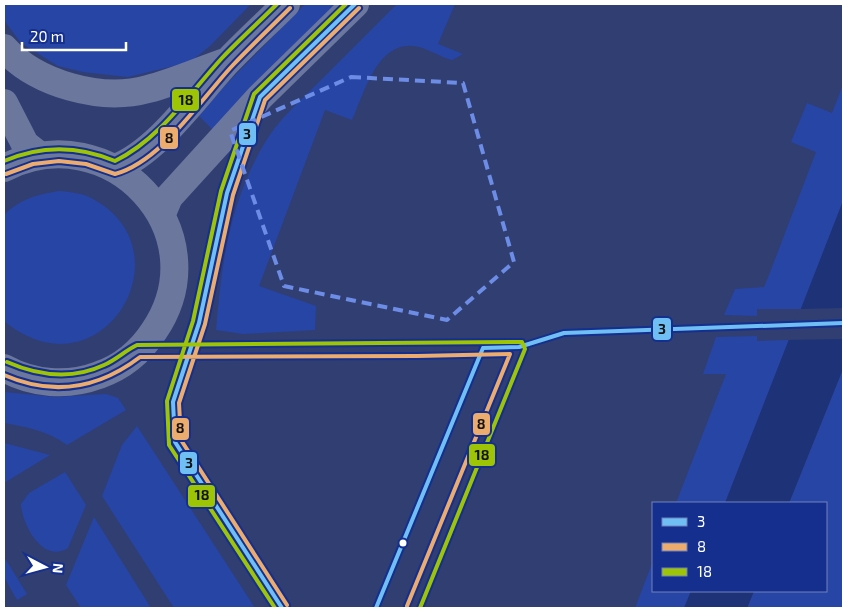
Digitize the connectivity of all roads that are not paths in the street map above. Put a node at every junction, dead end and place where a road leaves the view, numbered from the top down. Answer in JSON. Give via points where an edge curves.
{"nodes":[{"id":1,"x":286,"y":4,"type":"edge"},
{"id":2,"x":355,"y":4,"type":"edge"},
{"id":3,"x":4,"y":48,"type":"edge"},
{"id":4,"x":228,"y":61,"type":"junction"},
{"id":5,"x":4,"y":103,"type":"edge"},
{"id":6,"x":39,"y":156,"type":"junction"},
{"id":7,"x":4,"y":168,"type":"edge"},
{"id":8,"x":115,"y":168,"type":"junction"},
{"id":9,"x":161,"y":216,"type":"junction"},
{"id":10,"x":4,"y":368,"type":"edge"}],
"edges":[{"from":1,"to":4,"type":"main road"},
{"from":2,"to":9,"type":"main road","via":[[260,97],[168,197]]},
{"from":3,"to":4,"type":"main road","via":[[48,79],[75,89],[101,92],[147,90]]},
{"from":4,"to":8,"type":"main road","via":[[186,111],[129,162]]},
{"from":5,"to":6,"type":"main road","via":[[25,144]]},
{"from":6,"to":7,"type":"main road"},
{"from":6,"to":8,"type":"main road","via":[[78,155]]},
{"from":8,"to":9,"type":"main road","via":[[145,192]]},
{"from":9,"to":10,"type":"main road","via":[[172,253],[169,301],[162,319],[138,351],[106,372],[79,381],[40,381]]}]}
